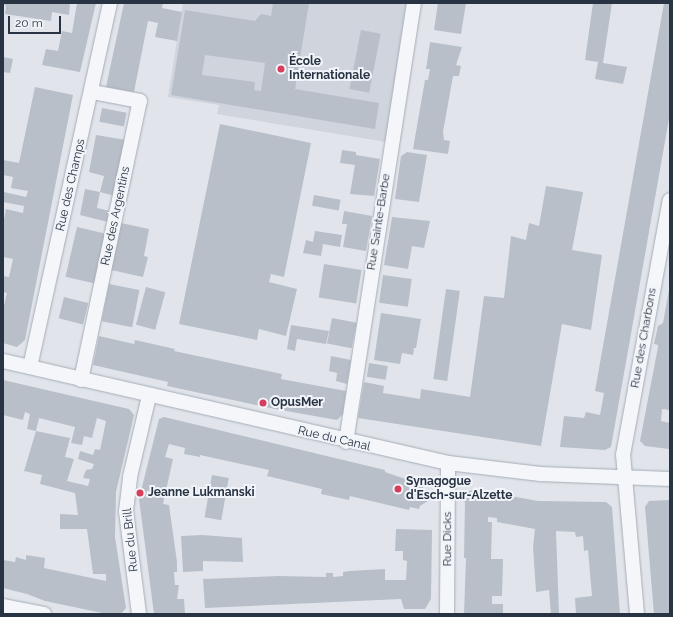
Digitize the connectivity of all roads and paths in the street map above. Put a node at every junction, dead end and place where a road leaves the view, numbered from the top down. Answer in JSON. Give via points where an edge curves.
{"nodes":[{"id":1,"x":110,"y":3,"type":"edge"},
{"id":2,"x":414,"y":3,"type":"edge"},
{"id":3,"x":92,"y":92,"type":"junction"},
{"id":4,"x":670,"y":200,"type":"edge"},
{"id":5,"x":3,"y":361,"type":"edge"},
{"id":6,"x":30,"y":367,"type":"junction"},
{"id":7,"x":81,"y":380,"type":"junction"},
{"id":8,"x":149,"y":396,"type":"junction"},
{"id":9,"x":346,"y":442,"type":"junction"},
{"id":10,"x":448,"y":464,"type":"junction"},
{"id":11,"x":624,"y":478,"type":"junction"},
{"id":12,"x":670,"y":479,"type":"edge"},
{"id":13,"x":3,"y":606,"type":"edge"},
{"id":14,"x":44,"y":614,"type":"edge"},
{"id":15,"x":139,"y":614,"type":"edge"},
{"id":16,"x":447,"y":614,"type":"edge"},
{"id":17,"x":637,"y":614,"type":"edge"}],
"edges":[{"from":1,"to":3,"type":"street","name":"Rue des Champs"},
{"from":2,"to":9,"type":"street","name":"Rue Sainte-Barbe"},
{"from":3,"to":6,"type":"street","name":"Rue des Champs"},
{"from":3,"to":7,"type":"street","name":"Rue des Argentins","via":[[140,101]]},
{"from":4,"to":11,"type":"street","name":"Rue des Charbons","via":[[623,455]]},
{"from":5,"to":6,"type":"street","name":"Rue du Canal"},
{"from":6,"to":7,"type":"street","name":"Rue du Canal"},
{"from":7,"to":8,"type":"street","name":"Rue du Canal"},
{"from":8,"to":9,"type":"street","name":"Rue du Canal"},
{"from":8,"to":15,"type":"street","name":"Rue du Brill","via":[[130,477],[126,511]]},
{"from":9,"to":10,"type":"street","name":"Rue du Canal"},
{"from":10,"to":11,"type":"street","name":"Rue du Canal","via":[[540,474]]},
{"from":10,"to":16,"type":"street","name":"Rue Dicks"},
{"from":11,"to":12,"type":"street","name":"Rue du Canal"},
{"from":11,"to":17,"type":"street","name":"Rue des Charbons"},
{"from":13,"to":14,"type":"street"}]}
